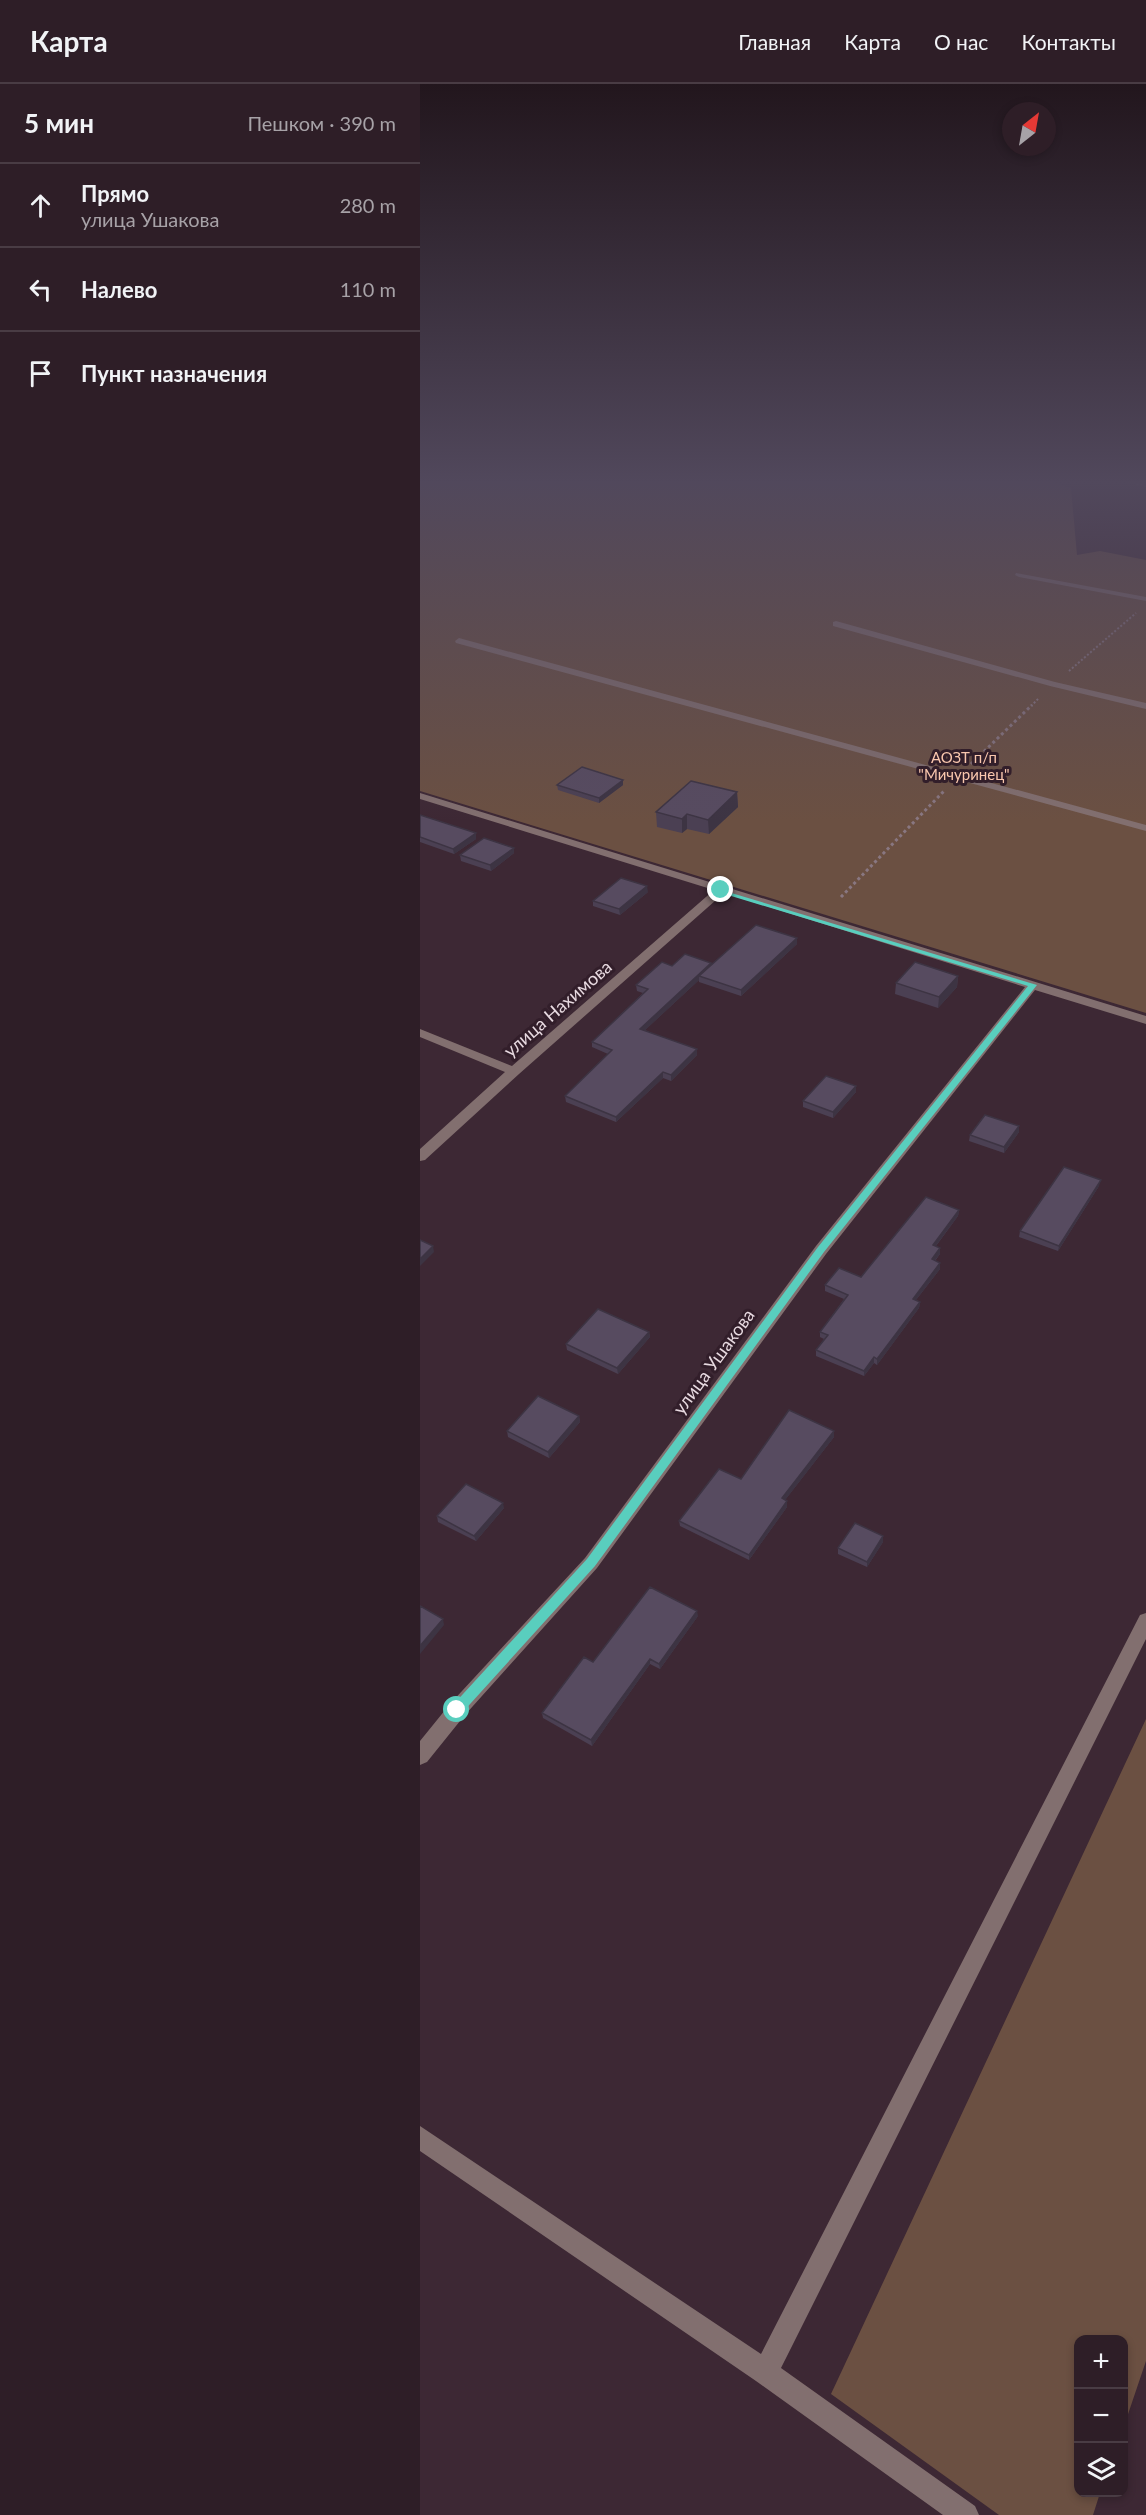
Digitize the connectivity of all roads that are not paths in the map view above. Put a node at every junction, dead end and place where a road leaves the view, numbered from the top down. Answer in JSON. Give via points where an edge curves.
{"nodes":[{"id":1,"x":1117,"y":593,"type":"edge"},
{"id":2,"x":1146,"y":599,"type":"edge"},
{"id":3,"x":836,"y":624,"type":"dead end"},
{"id":4,"x":459,"y":642,"type":"dead end"},
{"id":5,"x":1146,"y":706,"type":"edge"},
{"id":6,"x":420,"y":796,"type":"edge"},
{"id":7,"x":1146,"y":828,"type":"edge"},
{"id":8,"x":721,"y":890,"type":"junction"},
{"id":9,"x":1033,"y":985,"type":"junction"},
{"id":10,"x":1146,"y":1020,"type":"edge"},
{"id":11,"x":420,"y":1032,"type":"edge"},
{"id":12,"x":514,"y":1071,"type":"junction"},
{"id":13,"x":420,"y":1157,"type":"edge"},
{"id":14,"x":1146,"y":1621,"type":"edge"},
{"id":15,"x":420,"y":1756,"type":"edge"},
{"id":16,"x":420,"y":2138,"type":"edge"},
{"id":17,"x":765,"y":2372,"type":"junction"},
{"id":18,"x":966,"y":2515,"type":"edge"}],
"edges":[{"from":1,"to":2,"type":"street"},
{"from":3,"to":5,"type":"street"},
{"from":4,"to":7,"type":"street"},
{"from":6,"to":8,"type":"street"},
{"from":8,"to":9,"type":"street"},
{"from":8,"to":12,"type":"street","name":"улица Нахимова"},
{"from":9,"to":10,"type":"street"},
{"from":9,"to":15,"type":"street","name":"улица Ушакова","via":[[821,1250],[591,1563]]},
{"from":11,"to":12,"type":"street"},
{"from":12,"to":13,"type":"street","name":"улица Нахимова"},
{"from":14,"to":17,"type":"street"},
{"from":16,"to":17,"type":"street"},
{"from":17,"to":18,"type":"street"}]}
